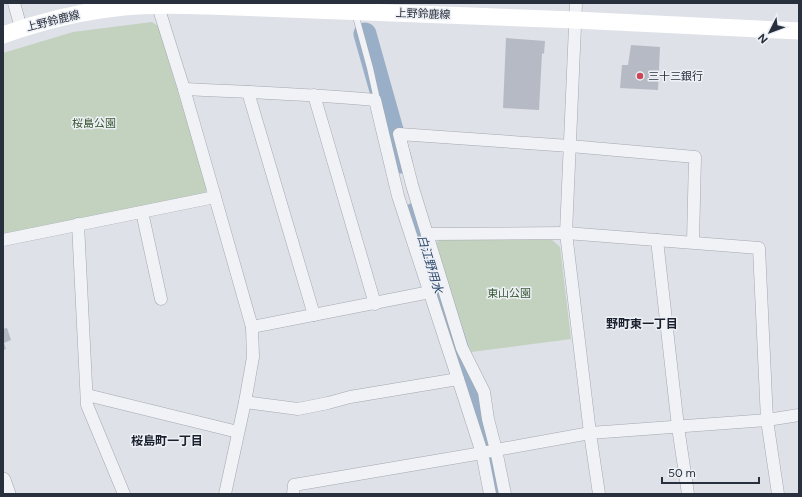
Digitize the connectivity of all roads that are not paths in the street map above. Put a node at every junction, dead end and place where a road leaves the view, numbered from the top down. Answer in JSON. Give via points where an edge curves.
{"nodes":[{"id":1,"x":14,"y":3,"type":"edge"},
{"id":2,"x":576,"y":3,"type":"edge"},
{"id":3,"x":157,"y":4,"type":"edge"},
{"id":4,"x":354,"y":12,"type":"junction"},
{"id":5,"x":575,"y":20,"type":"junction"},
{"id":6,"x":22,"y":28,"type":"junction"},
{"id":7,"x":799,"y":31,"type":"edge"},
{"id":8,"x":3,"y":35,"type":"edge"},
{"id":9,"x":184,"y":89,"type":"junction"},
{"id":10,"x":248,"y":92,"type":"junction"},
{"id":11,"x":314,"y":95,"type":"junction"},
{"id":12,"x":375,"y":100,"type":"junction"},
{"id":13,"x":570,"y":146,"type":"junction"},
{"id":14,"x":216,"y":197,"type":"junction"},
{"id":15,"x":142,"y":212,"type":"junction"},
{"id":16,"x":78,"y":224,"type":"junction"},
{"id":17,"x":566,"y":233,"type":"junction"},
{"id":18,"x":427,"y":234,"type":"junction"},
{"id":19,"x":3,"y":240,"type":"edge"},
{"id":20,"x":657,"y":240,"type":"junction"},
{"id":21,"x":693,"y":242,"type":"junction"},
{"id":22,"x":430,"y":292,"type":"junction"},
{"id":23,"x":161,"y":299,"type":"dead end"},
{"id":24,"x":374,"y":304,"type":"junction"},
{"id":25,"x":314,"y":316,"type":"junction"},
{"id":26,"x":252,"y":328,"type":"junction"},
{"id":27,"x":464,"y":377,"type":"junction"},
{"id":28,"x":87,"y":395,"type":"junction"},
{"id":29,"x":245,"y":402,"type":"junction"},
{"id":30,"x":799,"y":415,"type":"edge"},
{"id":31,"x":767,"y":420,"type":"junction"},
{"id":32,"x":678,"y":426,"type":"junction"},
{"id":33,"x":238,"y":432,"type":"junction"},
{"id":34,"x":590,"y":433,"type":"junction"},
{"id":35,"x":488,"y":451,"type":"junction"},
{"id":36,"x":3,"y":480,"type":"edge"},
{"id":37,"x":8,"y":494,"type":"edge"},
{"id":38,"x":124,"y":494,"type":"edge"},
{"id":39,"x":225,"y":494,"type":"edge"},
{"id":40,"x":294,"y":494,"type":"edge"},
{"id":41,"x":490,"y":494,"type":"edge"},
{"id":42,"x":505,"y":494,"type":"edge"},
{"id":43,"x":599,"y":494,"type":"edge"},
{"id":44,"x":688,"y":494,"type":"edge"},
{"id":45,"x":778,"y":494,"type":"edge"}],
"edges":[{"from":1,"to":6,"type":"street"},
{"from":2,"to":5,"type":"street"},
{"from":3,"to":4,"type":"main road","name":"上野鈴鹿線"},
{"from":3,"to":6,"type":"main road","name":"上野鈴鹿線","via":[[68,16]]},
{"from":3,"to":9,"type":"street"},
{"from":4,"to":5,"type":"main road","name":"上野鈴鹿線"},
{"from":4,"to":12,"type":"lane","via":[[370,68]]},
{"from":5,"to":7,"type":"main road","name":"上野鈴鹿線"},
{"from":5,"to":13,"type":"street"},
{"from":6,"to":8,"type":"main road","name":"上野鈴鹿線"},
{"from":9,"to":10,"type":"street"},
{"from":9,"to":14,"type":"street"},
{"from":10,"to":11,"type":"street"},
{"from":10,"to":25,"type":"street"},
{"from":11,"to":12,"type":"street"},
{"from":11,"to":24,"type":"street"},
{"from":12,"to":22,"type":"street","via":[[398,196]]},
{"from":13,"to":17,"type":"street"},
{"from":13,"to":18,"type":"street","via":[[399,134]]},
{"from":13,"to":21,"type":"street","via":[[695,157]]},
{"from":14,"to":15,"type":"street"},
{"from":14,"to":26,"type":"street"},
{"from":15,"to":16,"type":"street"},
{"from":15,"to":23,"type":"street"},
{"from":16,"to":19,"type":"street"},
{"from":16,"to":28,"type":"street"},
{"from":17,"to":18,"type":"street"},
{"from":17,"to":20,"type":"street"},
{"from":17,"to":34,"type":"street"},
{"from":18,"to":27,"type":"street","via":[[462,348]]},
{"from":20,"to":21,"type":"street"},
{"from":20,"to":32,"type":"street"},
{"from":21,"to":31,"type":"street","via":[[759,248]]},
{"from":22,"to":24,"type":"street"},
{"from":22,"to":27,"type":"street"},
{"from":24,"to":25,"type":"street"},
{"from":25,"to":26,"type":"street"},
{"from":26,"to":29,"type":"street","via":[[253,357]]},
{"from":27,"to":29,"type":"street","via":[[298,409]]},
{"from":27,"to":35,"type":"street"},
{"from":27,"to":35,"type":"street","via":[[484,392],[488,419]]},
{"from":28,"to":33,"type":"street"},
{"from":28,"to":38,"type":"street","via":[[87,405]]},
{"from":29,"to":33,"type":"street"},
{"from":30,"to":31,"type":"street"},
{"from":31,"to":32,"type":"street"},
{"from":31,"to":45,"type":"street"},
{"from":32,"to":34,"type":"street"},
{"from":32,"to":44,"type":"street"},
{"from":33,"to":39,"type":"street"},
{"from":34,"to":35,"type":"street"},
{"from":34,"to":43,"type":"street"},
{"from":35,"to":40,"type":"street","via":[[294,485]]},
{"from":35,"to":41,"type":"street"},
{"from":35,"to":42,"type":"street"},
{"from":36,"to":37,"type":"street"}]}
